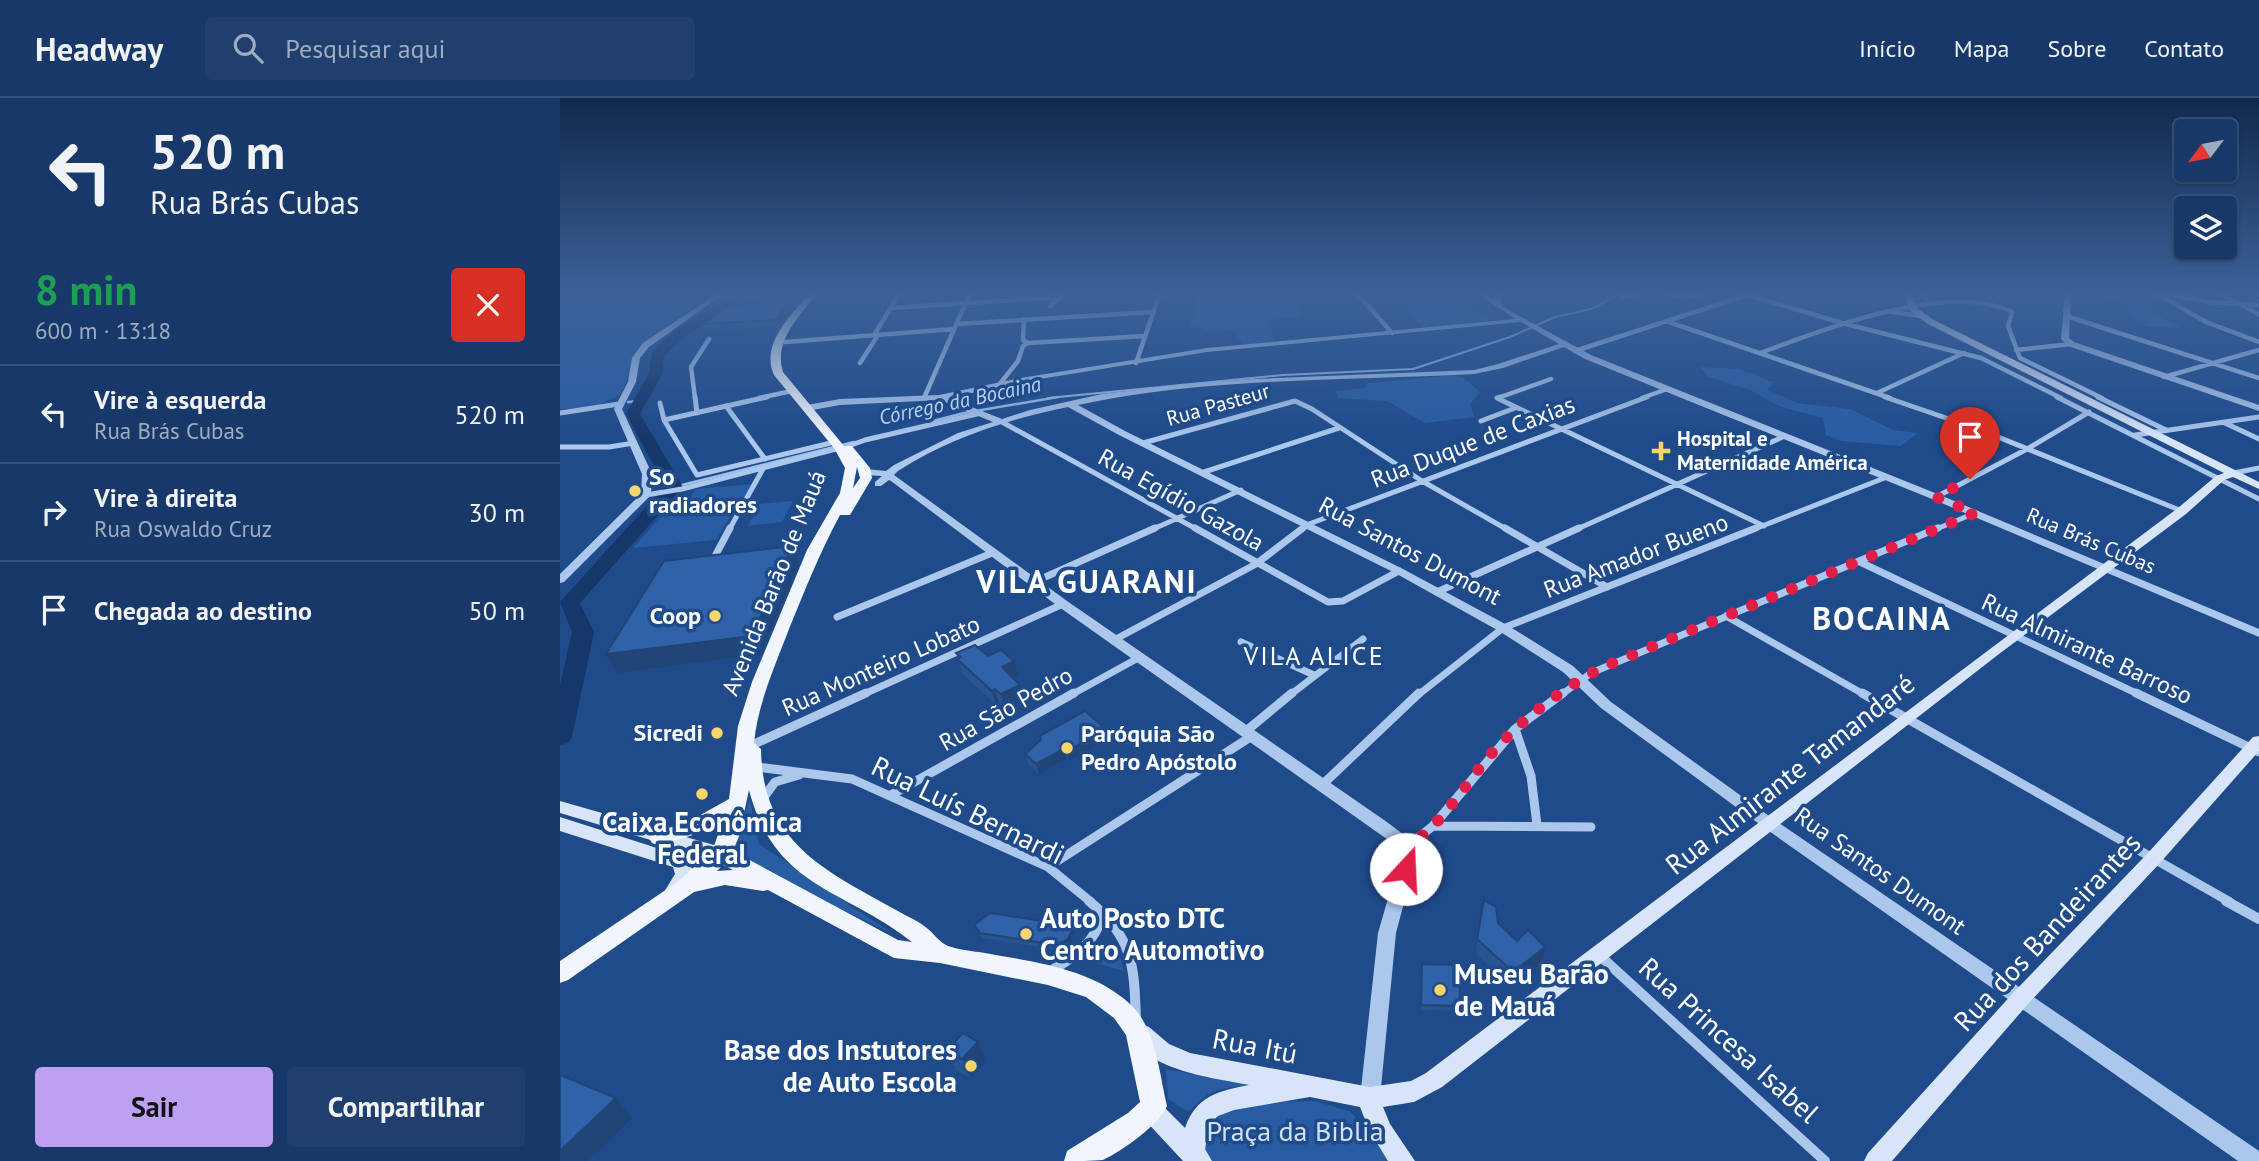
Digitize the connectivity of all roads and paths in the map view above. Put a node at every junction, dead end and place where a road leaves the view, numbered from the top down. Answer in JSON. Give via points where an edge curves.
{"nodes":[{"id":1,"x":785,"y":342,"type":"edge"},
{"id":2,"x":649,"y":343,"type":"edge"},
{"id":3,"x":707,"y":343,"type":"edge"},
{"id":4,"x":778,"y":343,"type":"edge"},
{"id":5,"x":872,"y":343,"type":"edge"},
{"id":6,"x":948,"y":343,"type":"edge"},
{"id":7,"x":1048,"y":343,"type":"edge"},
{"id":8,"x":1143,"y":343,"type":"edge"},
{"id":9,"x":1287,"y":343,"type":"edge"},
{"id":10,"x":1558,"y":343,"type":"edge"},
{"id":11,"x":1601,"y":343,"type":"edge"},
{"id":12,"x":1727,"y":343,"type":"edge"},
{"id":13,"x":1790,"y":343,"type":"edge"},
{"id":14,"x":1922,"y":343,"type":"edge"},
{"id":15,"x":1972,"y":343,"type":"edge"},
{"id":16,"x":2013,"y":343,"type":"edge"},
{"id":17,"x":2149,"y":343,"type":"edge"},
{"id":18,"x":1028,"y":344,"type":"joint"},
{"id":19,"x":2071,"y":344,"type":"joint"},
{"id":20,"x":1562,"y":345,"type":"junction"},
{"id":21,"x":2016,"y":350,"type":"junction"},
{"id":22,"x":2259,"y":350,"type":"edge"},
{"id":23,"x":1575,"y":351,"type":"junction"},
{"id":24,"x":1964,"y":353,"type":"junction"},
{"id":25,"x":1759,"y":354,"type":"junction"},
{"id":26,"x":2210,"y":362,"type":"junction"},
{"id":27,"x":860,"y":363,"type":"dead end"},
{"id":28,"x":1136,"y":363,"type":"junction"},
{"id":29,"x":2164,"y":377,"type":"junction"},
{"id":30,"x":2259,"y":378,"type":"edge"},
{"id":31,"x":1551,"y":379,"type":"dead end"},
{"id":32,"x":999,"y":385,"type":"junction"},
{"id":33,"x":1667,"y":389,"type":"junction"},
{"id":34,"x":793,"y":391,"type":"junction"},
{"id":35,"x":1877,"y":393,"type":"junction"},
{"id":36,"x":963,"y":394,"type":"junction"},
{"id":37,"x":924,"y":398,"type":"junction"},
{"id":38,"x":939,"y":398,"type":"junction"},
{"id":39,"x":660,"y":402,"type":"dead end"},
{"id":40,"x":951,"y":402,"type":"junction"},
{"id":41,"x":619,"y":404,"type":"junction"},
{"id":42,"x":1070,"y":404,"type":"junction"},
{"id":43,"x":2091,"y":404,"type":"junction"},
{"id":44,"x":726,"y":406,"type":"junction"},
{"id":45,"x":811,"y":407,"type":"junction"},
{"id":46,"x":1515,"y":408,"type":"junction"},
{"id":47,"x":2259,"y":408,"type":"edge"},
{"id":48,"x":978,"y":412,"type":"junction"},
{"id":49,"x":560,"y":413,"type":"edge"},
{"id":50,"x":697,"y":413,"type":"junction"},
{"id":51,"x":2259,"y":417,"type":"edge"},
{"id":52,"x":664,"y":420,"type":"junction"},
{"id":53,"x":1481,"y":421,"type":"dead end"},
{"id":54,"x":1002,"y":422,"type":"junction"},
{"id":55,"x":2223,"y":422,"type":"junction"},
{"id":56,"x":1339,"y":428,"type":"junction"},
{"id":57,"x":1560,"y":430,"type":"junction"},
{"id":58,"x":2166,"y":430,"type":"junction"},
{"id":59,"x":2144,"y":434,"type":"junction"},
{"id":60,"x":1785,"y":436,"type":"junction"},
{"id":61,"x":2259,"y":439,"type":"edge"},
{"id":62,"x":634,"y":443,"type":"junction"},
{"id":63,"x":1143,"y":443,"type":"junction"},
{"id":64,"x":840,"y":445,"type":"junction"},
{"id":65,"x":560,"y":447,"type":"edge"},
{"id":66,"x":2029,"y":448,"type":"junction"},
{"id":67,"x":765,"y":459,"type":"junction"},
{"id":68,"x":764,"y":467,"type":"junction"},
{"id":69,"x":2259,"y":468,"type":"edge"},
{"id":70,"x":858,"y":470,"type":"junction"},
{"id":71,"x":1204,"y":472,"type":"junction"},
{"id":72,"x":887,"y":475,"type":"junction"},
{"id":73,"x":2226,"y":475,"type":"junction"},
{"id":74,"x":1887,"y":477,"type":"junction"},
{"id":75,"x":1422,"y":481,"type":"junction"},
{"id":76,"x":878,"y":485,"type":"junction"},
{"id":77,"x":1676,"y":485,"type":"junction"},
{"id":78,"x":863,"y":486,"type":"junction"},
{"id":79,"x":2259,"y":486,"type":"edge"},
{"id":80,"x":907,"y":491,"type":"junction"},
{"id":81,"x":1241,"y":491,"type":"junction"},
{"id":82,"x":646,"y":495,"type":"junction"},
{"id":83,"x":2259,"y":496,"type":"edge"},
{"id":84,"x":1936,"y":497,"type":"junction"},
{"id":85,"x":2182,"y":511,"type":"junction"},
{"id":86,"x":1975,"y":513,"type":"junction"},
{"id":87,"x":1178,"y":518,"type":"junction"},
{"id":88,"x":1309,"y":524,"type":"junction"},
{"id":89,"x":1764,"y":526,"type":"junction"},
{"id":90,"x":1537,"y":547,"type":"junction"},
{"id":91,"x":992,"y":553,"type":"junction"},
{"id":92,"x":713,"y":560,"type":"edge"},
{"id":93,"x":1860,"y":562,"type":"junction"},
{"id":94,"x":1256,"y":564,"type":"junction"},
{"id":95,"x":2105,"y":568,"type":"junction"},
{"id":96,"x":1399,"y":571,"type":"junction"},
{"id":97,"x":560,"y":580,"type":"edge"},
{"id":98,"x":1034,"y":582,"type":"junction"},
{"id":99,"x":1607,"y":587,"type":"junction"},
{"id":100,"x":1437,"y":592,"type":"junction"},
{"id":101,"x":1063,"y":604,"type":"junction"},
{"id":102,"x":837,"y":617,"type":"dead end"},
{"id":103,"x":1726,"y":617,"type":"junction"},
{"id":104,"x":1503,"y":628,"type":"junction"},
{"id":105,"x":2259,"y":633,"type":"edge"},
{"id":106,"x":2017,"y":637,"type":"junction"},
{"id":107,"x":1363,"y":639,"type":"dead end"},
{"id":108,"x":1114,"y":640,"type":"junction"},
{"id":109,"x":1241,"y":642,"type":"dead end"},
{"id":110,"x":1140,"y":657,"type":"junction"},
{"id":111,"x":1314,"y":675,"type":"junction"},
{"id":112,"x":1579,"y":681,"type":"junction"},
{"id":113,"x":1906,"y":719,"type":"junction"},
{"id":114,"x":1515,"y":729,"type":"junction"},
{"id":115,"x":1248,"y":734,"type":"junction"},
{"id":116,"x":2257,"y":747,"type":"edge"},
{"id":117,"x":752,"y":756,"type":"junction"},
{"id":118,"x":803,"y":774,"type":"junction"},
{"id":119,"x":1322,"y":785,"type":"junction"},
{"id":120,"x":891,"y":795,"type":"junction"},
{"id":121,"x":762,"y":800,"type":"junction"},
{"id":122,"x":738,"y":803,"type":"junction"},
{"id":123,"x":560,"y":807,"type":"edge"},
{"id":124,"x":560,"y":824,"type":"edge"},
{"id":125,"x":1537,"y":825,"type":"junction"},
{"id":126,"x":1771,"y":825,"type":"junction"},
{"id":127,"x":1433,"y":826,"type":"junction"},
{"id":128,"x":1591,"y":827,"type":"dead end"},
{"id":129,"x":659,"y":838,"type":"junction"},
{"id":130,"x":1405,"y":848,"type":"junction"},
{"id":131,"x":721,"y":855,"type":"junction"},
{"id":132,"x":2153,"y":859,"type":"junction"},
{"id":133,"x":1048,"y":867,"type":"junction"},
{"id":134,"x":772,"y":885,"type":"junction"},
{"id":135,"x":686,"y":887,"type":"junction"},
{"id":136,"x":666,"y":902,"type":"junction"},
{"id":137,"x":1104,"y":913,"type":"junction"},
{"id":138,"x":2259,"y":919,"type":"edge"},
{"id":139,"x":940,"y":954,"type":"junction"},
{"id":140,"x":1599,"y":956,"type":"junction"},
{"id":141,"x":560,"y":973,"type":"edge"},
{"id":142,"x":1044,"y":975,"type":"junction"},
{"id":143,"x":2021,"y":998,"type":"junction"},
{"id":144,"x":1137,"y":1031,"type":"junction"},
{"id":145,"x":1312,"y":1087,"type":"junction"},
{"id":146,"x":1370,"y":1098,"type":"junction"},
{"id":147,"x":1152,"y":1111,"type":"junction"},
{"id":148,"x":1196,"y":1157,"type":"edge"},
{"id":149,"x":1077,"y":1161,"type":"edge"},
{"id":150,"x":1404,"y":1161,"type":"edge"},
{"id":151,"x":1825,"y":1161,"type":"edge"},
{"id":152,"x":1876,"y":1161,"type":"edge"},
{"id":153,"x":2256,"y":1161,"type":"edge"}],
"edges":[{"from":1,"to":45,"type":"main road","name":"Avenida Barão de Mauá","via":[[779,354],[782,367]]},
{"from":2,"to":41,"type":"street","via":[[636,358],[632,382]]},
{"from":3,"to":50,"type":"street","via":[[691,367]]},
{"from":4,"to":34,"type":"main road","name":"Avenida Barão de Mauá","via":[[773,354],[778,373]]},
{"from":5,"to":27,"type":"street"},
{"from":6,"to":37,"type":"street"},
{"from":7,"to":18,"type":"street"},
{"from":8,"to":28,"type":"street"},
{"from":9,"to":28,"type":"street"},
{"from":10,"to":20,"type":"street","name":"Rua Brás Cubas"},
{"from":11,"to":23,"type":"street"},
{"from":12,"to":25,"type":"street"},
{"from":13,"to":25,"type":"street"},
{"from":14,"to":24,"type":"street"},
{"from":15,"to":43,"type":"main road"},
{"from":16,"to":21,"type":"street"},
{"from":17,"to":26,"type":"street"},
{"from":18,"to":32,"type":"street"},
{"from":19,"to":21,"type":"street"},
{"from":19,"to":29,"type":"street"},
{"from":20,"to":23,"type":"street","name":"Rua Brás Cubas"},
{"from":20,"to":42,"type":"street","via":[[1474,372],[1218,384]]},
{"from":21,"to":43,"type":"street","via":[[2020,358]]},
{"from":22,"to":26,"type":"street"},
{"from":23,"to":33,"type":"street","name":"Rua Brás Cubas"},
{"from":24,"to":35,"type":"street"},
{"from":24,"to":43,"type":"street"},
{"from":25,"to":35,"type":"street"},
{"from":26,"to":29,"type":"street"},
{"from":26,"to":30,"type":"street"},
{"from":28,"to":32,"type":"street"},
{"from":29,"to":47,"type":"street"},
{"from":31,"to":46,"type":"street","via":[[1499,396]]},
{"from":32,"to":36,"type":"street"},
{"from":33,"to":57,"type":"street","name":"Rua Duque de Caxias"},
{"from":33,"to":60,"type":"street","name":"Rua Brás Cubas"},
{"from":34,"to":44,"type":"street"},
{"from":34,"to":45,"type":"main road","name":"Avenida Barão de Mauá"},
{"from":35,"to":66,"type":"street"},
{"from":36,"to":38,"type":"street"},
{"from":36,"to":40,"type":"street"},
{"from":37,"to":38,"type":"street"},
{"from":37,"to":45,"type":"street"},
{"from":38,"to":40,"type":"street"},
{"from":39,"to":52,"type":"street"},
{"from":40,"to":48,"type":"street"},
{"from":41,"to":49,"type":"street"},
{"from":41,"to":62,"type":"street"},
{"from":42,"to":54,"type":"street","via":[[1041,408]]},
{"from":42,"to":63,"type":"street","name":"Rua Santos Dumont"},
{"from":43,"to":58,"type":"street"},
{"from":43,"to":59,"type":"main road"},
{"from":43,"to":59,"type":"street"},
{"from":43,"to":66,"type":"street"},
{"from":44,"to":50,"type":"street"},
{"from":44,"to":67,"type":"street"},
{"from":45,"to":64,"type":"main road","name":"Avenida Barão de Mauá"},
{"from":46,"to":53,"type":"street"},
{"from":46,"to":57,"type":"street"},
{"from":48,"to":54,"type":"street"},
{"from":48,"to":64,"type":"street"},
{"from":50,"to":52,"type":"street"},
{"from":51,"to":55,"type":"street"},
{"from":52,"to":67,"type":"street","via":[[695,474]]},
{"from":54,"to":72,"type":"street","via":[[932,450]]},
{"from":54,"to":87,"type":"street","name":"Rua Egídio Gazola"},
{"from":55,"to":58,"type":"street"},
{"from":55,"to":61,"type":"street"},
{"from":56,"to":63,"type":"street","name":"Rua Pasteur","via":[[1301,403],[1286,402]]},
{"from":56,"to":71,"type":"street"},
{"from":56,"to":75,"type":"street"},
{"from":57,"to":75,"type":"street","name":"Rua Duque de Caxias"},
{"from":57,"to":77,"type":"street"},
{"from":58,"to":59,"type":"street"},
{"from":59,"to":73,"type":"main road"},
{"from":60,"to":74,"type":"street","name":"Rua Brás Cubas"},
{"from":60,"to":77,"type":"street"},
{"from":62,"to":65,"type":"street"},
{"from":62,"to":82,"type":"street","via":[[647,474]]},
{"from":63,"to":71,"type":"street","name":"Rua Santos Dumont"},
{"from":64,"to":67,"type":"street"},
{"from":64,"to":68,"type":"street"},
{"from":64,"to":70,"type":"main road","name":"Avenida Barão de Mauá"},
{"from":66,"to":84,"type":"street"},
{"from":66,"to":85,"type":"street"},
{"from":68,"to":82,"type":"street"},
{"from":68,"to":92,"type":"street"},
{"from":69,"to":73,"type":"street"},
{"from":70,"to":72,"type":"street"},
{"from":70,"to":78,"type":"main road","via":[[855,482]]},
{"from":70,"to":122,"type":"main road","name":"Avenida Barão de Mauá","via":[[814,550],[760,682],[747,726]]},
{"from":71,"to":81,"type":"street","name":"Rua Santos Dumont"},
{"from":72,"to":76,"type":"street"},
{"from":72,"to":80,"type":"street"},
{"from":73,"to":79,"type":"main road"},
{"from":73,"to":83,"type":"main road"},
{"from":73,"to":85,"type":"main road","name":"Rua Almirante Tamandaré"},
{"from":74,"to":84,"type":"street","name":"Rua Brás Cubas"},
{"from":74,"to":89,"type":"street","name":"Rua Amador Bueno"},
{"from":75,"to":88,"type":"street","name":"Rua Duque de Caxias"},
{"from":75,"to":90,"type":"street"},
{"from":76,"to":78,"type":"street"},
{"from":76,"to":80,"type":"street"},
{"from":77,"to":89,"type":"street"},
{"from":77,"to":90,"type":"street"},
{"from":78,"to":117,"type":"main road","name":"Avenida Barão de Mauá","via":[[819,554],[768,680]]},
{"from":80,"to":91,"type":"street"},
{"from":81,"to":87,"type":"street"},
{"from":81,"to":88,"type":"street","name":"Rua Santos Dumont"},
{"from":82,"to":97,"type":"street"},
{"from":84,"to":86,"type":"street","name":"Rua Brás Cubas"},
{"from":85,"to":95,"type":"main road","name":"Rua Almirante Tamandaré"},
{"from":86,"to":93,"type":"street"},
{"from":86,"to":95,"type":"street","name":"Rua Brás Cubas"},
{"from":87,"to":94,"type":"street","name":"Rua Egídio Gazola"},
{"from":87,"to":98,"type":"street"},
{"from":88,"to":94,"type":"street","name":"Rua Duque de Caxias"},
{"from":88,"to":96,"type":"street","name":"Rua Santos Dumont"},
{"from":89,"to":99,"type":"street","name":"Rua Amador Bueno"},
{"from":90,"to":99,"type":"street"},
{"from":90,"to":100,"type":"street"},
{"from":91,"to":98,"type":"street"},
{"from":91,"to":102,"type":"street"},
{"from":93,"to":103,"type":"street"},
{"from":93,"to":106,"type":"street","name":"Rua Almirante Barroso"},
{"from":94,"to":96,"type":"street","name":"Rua Egídio Gazola","via":[[1328,603],[1343,601]]},
{"from":94,"to":108,"type":"street","name":"Rua Duque de Caxias"},
{"from":95,"to":105,"type":"street","name":"Rua Brás Cubas"},
{"from":95,"to":106,"type":"main road","name":"Rua Almirante Tamandaré"},
{"from":96,"to":100,"type":"street","name":"Rua Santos Dumont"},
{"from":98,"to":101,"type":"street"},
{"from":99,"to":104,"type":"street","name":"Rua Amador Bueno"},
{"from":100,"to":104,"type":"street","name":"Rua Santos Dumont"},
{"from":101,"to":108,"type":"street"},
{"from":101,"to":117,"type":"street","name":"Rua Monteiro Lobato"},
{"from":103,"to":112,"type":"street"},
{"from":103,"to":113,"type":"street"},
{"from":104,"to":112,"type":"street","name":"Rua Santos Dumont","via":[[1568,669]]},
{"from":104,"to":119,"type":"street","name":"Rua Amador Bueno","via":[[1422,691]]},
{"from":106,"to":113,"type":"main road","name":"Rua Almirante Tamandaré"},
{"from":106,"to":116,"type":"street","name":"Rua Almirante Barroso"},
{"from":107,"to":111,"type":"street"},
{"from":108,"to":110,"type":"street"},
{"from":109,"to":111,"type":"street"},
{"from":110,"to":115,"type":"street"},
{"from":110,"to":120,"type":"street","name":"Rua São Pedro"},
{"from":111,"to":115,"type":"street"},
{"from":112,"to":114,"type":"street"},
{"from":112,"to":126,"type":"street","name":"Rua Santos Dumont"},
{"from":113,"to":126,"type":"main road","name":"Rua Almirante Tamandaré"},
{"from":113,"to":132,"type":"street"},
{"from":114,"to":125,"type":"street"},
{"from":114,"to":127,"type":"street"},
{"from":115,"to":119,"type":"street"},
{"from":115,"to":133,"type":"street"},
{"from":116,"to":132,"type":"main road","name":"Rua dos Bandeirantes"},
{"from":117,"to":118,"type":"street","name":"Rua Luís Bernardi"},
{"from":117,"to":121,"type":"main road"},
{"from":118,"to":120,"type":"street","name":"Rua Luís Bernardi","via":[[852,779]]},
{"from":118,"to":121,"type":"street","name":"Rua Luís Bernardi","via":[[775,782]]},
{"from":119,"to":130,"type":"street"},
{"from":120,"to":133,"type":"street","name":"Rua Luís Bernardi"},
{"from":121,"to":139,"type":"main road","via":[[771,830],[814,873],[918,933]]},
{"from":122,"to":129,"type":"main road","via":[[695,827]]},
{"from":122,"to":131,"type":"main road","name":"Avenida Barão de Mauá"},
{"from":123,"to":129,"type":"main road"},
{"from":124,"to":136,"type":"main road","via":[[679,862],[684,875]]},
{"from":125,"to":127,"type":"street"},
{"from":125,"to":128,"type":"street"},
{"from":126,"to":140,"type":"main road","name":"Rua Almirante Tamandaré"},
{"from":126,"to":143,"type":"street","name":"Rua Santos Dumont"},
{"from":127,"to":130,"type":"street"},
{"from":129,"to":131,"type":"main road"},
{"from":130,"to":146,"type":"street","via":[[1406,869],[1387,933]]},
{"from":131,"to":134,"type":"main road"},
{"from":131,"to":135,"type":"main road"},
{"from":132,"to":138,"type":"street"},
{"from":132,"to":143,"type":"main road","name":"Rua dos Bandeirantes"},
{"from":133,"to":137,"type":"street","name":"Rua Luís Bernardi"},
{"from":134,"to":135,"type":"main road","via":[[724,877]]},
{"from":134,"to":139,"type":"main road","via":[[894,949]]},
{"from":135,"to":136,"type":"main road"},
{"from":136,"to":141,"type":"main road"},
{"from":137,"to":142,"type":"street","via":[[1089,946]]},
{"from":137,"to":144,"type":"street","name":"Rua Luís Bernardi","via":[[1125,942],[1134,966]]},
{"from":139,"to":142,"type":"main road"},
{"from":140,"to":146,"type":"main road","name":"Rua Almirante Tamandaré","via":[[1434,1080],[1414,1091]]},
{"from":140,"to":151,"type":"street","name":"Rua Princesa Isabel"},
{"from":142,"to":144,"type":"main road","via":[[1093,989],[1122,1011]]},
{"from":143,"to":152,"type":"main road","name":"Rua dos Bandeirantes"},
{"from":143,"to":153,"type":"street","name":"Rua Santos Dumont"},
{"from":144,"to":145,"type":"main road","name":"Rua Itú","via":[[1161,1051],[1189,1063]]},
{"from":144,"to":147,"type":"main road","via":[[1154,1099]]},
{"from":145,"to":146,"type":"main road","name":"Rua Itú"},
{"from":145,"to":148,"type":"main road","via":[[1211,1106],[1201,1116]]},
{"from":146,"to":150,"type":"main road","via":[[1373,1118]]},
{"from":147,"to":148,"type":"main road"},
{"from":147,"to":149,"type":"main road"}]}
